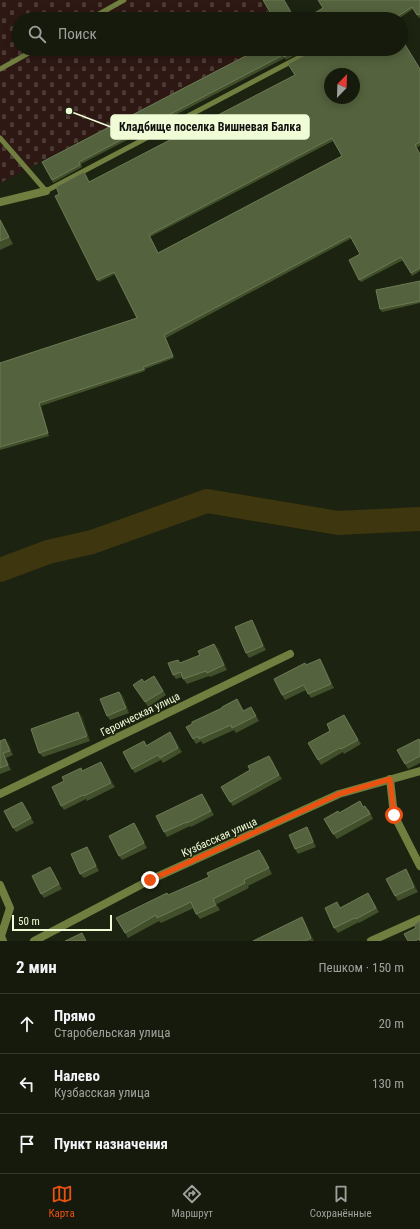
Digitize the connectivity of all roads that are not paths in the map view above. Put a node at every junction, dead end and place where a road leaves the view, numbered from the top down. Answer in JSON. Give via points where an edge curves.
{"nodes":[{"id":1,"x":124,"y":0,"type":"edge"},
{"id":2,"x":103,"y":12,"type":"edge"},
{"id":3,"x":23,"y":56,"type":"edge"},
{"id":4,"x":302,"y":56,"type":"edge"},
{"id":5,"x":0,"y":69,"type":"edge"},
{"id":6,"x":0,"y":138,"type":"edge"},
{"id":7,"x":46,"y":191,"type":"junction"},
{"id":8,"x":0,"y":202,"type":"edge"},
{"id":9,"x":290,"y":654,"type":"dead end"},
{"id":10,"x":420,"y":771,"type":"edge"},
{"id":11,"x":390,"y":779,"type":"junction"},
{"id":12,"x":0,"y":794,"type":"edge"},
{"id":13,"x":420,"y":866,"type":"edge"},
{"id":14,"x":0,"y":885,"type":"edge"},
{"id":15,"x":420,"y":919,"type":"edge"},
{"id":16,"x":3,"y":941,"type":"edge"},
{"id":17,"x":34,"y":941,"type":"edge"},
{"id":18,"x":371,"y":941,"type":"edge"}],
"edges":[{"from":1,"to":2,"type":"lane"},
{"from":3,"to":5,"type":"lane"},
{"from":4,"to":7,"type":"lane"},
{"from":6,"to":7,"type":"lane"},
{"from":7,"to":8,"type":"street"},
{"from":9,"to":12,"type":"street","name":"Героическая улица"},
{"from":10,"to":11,"type":"street","name":"Кузбасская улица"},
{"from":11,"to":13,"type":"street","via":[[394,815]]},
{"from":11,"to":17,"type":"street","name":"Кузбасская улица","via":[[339,794],[150,880]]},
{"from":14,"to":16,"type":"street","via":[[10,908],[1,936]]},
{"from":15,"to":18,"type":"street"}]}
